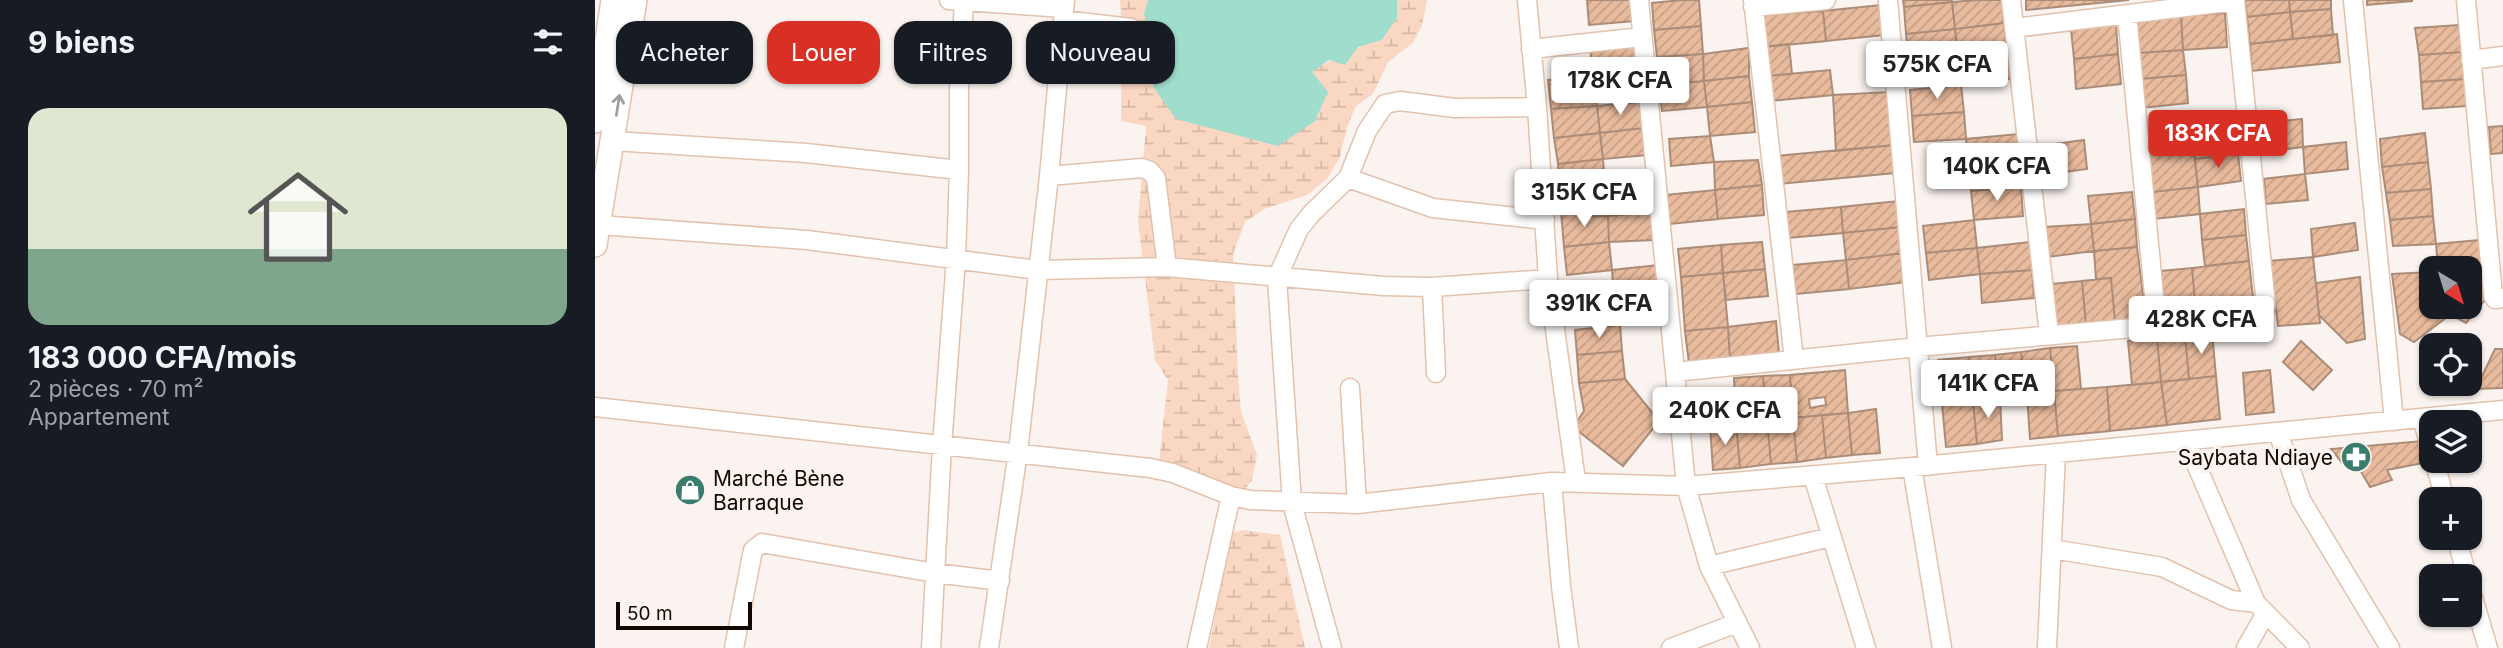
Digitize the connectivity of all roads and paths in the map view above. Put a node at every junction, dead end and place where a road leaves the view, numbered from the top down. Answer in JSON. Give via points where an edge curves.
{"nodes":[{"id":1,"x":613,"y":0,"type":"edge"},
{"id":2,"x":635,"y":0,"type":"edge"},
{"id":3,"x":1527,"y":0,"type":"edge"},
{"id":4,"x":1639,"y":0,"type":"edge"},
{"id":5,"x":1826,"y":0,"type":"edge"},
{"id":6,"x":1888,"y":0,"type":"edge"},
{"id":7,"x":2011,"y":0,"type":"edge"},
{"id":8,"x":2353,"y":0,"type":"edge"},
{"id":9,"x":2466,"y":0,"type":"edge"},
{"id":10,"x":956,"y":1,"type":"edge"},
{"id":11,"x":2235,"y":1,"type":"edge"},
{"id":12,"x":1753,"y":4,"type":"edge"},
{"id":13,"x":1064,"y":9,"type":"edge"},
{"id":14,"x":2127,"y":14,"type":"junction"},
{"id":15,"x":1106,"y":21,"type":"edge"},
{"id":16,"x":602,"y":23,"type":"edge"},
{"id":17,"x":2014,"y":28,"type":"junction"},
{"id":18,"x":1642,"y":37,"type":"junction"},
{"id":19,"x":1531,"y":49,"type":"junction"},
{"id":20,"x":2503,"y":56,"type":"edge"},
{"id":21,"x":2471,"y":60,"type":"junction"},
{"id":22,"x":1537,"y":107,"type":"junction"},
{"id":23,"x":595,"y":121,"type":"edge"},
{"id":24,"x":613,"y":141,"type":"junction"},
{"id":25,"x":959,"y":170,"type":"junction"},
{"id":26,"x":1049,"y":176,"type":"junction"},
{"id":27,"x":1348,"y":178,"type":"junction"},
{"id":28,"x":1545,"y":220,"type":"junction"},
{"id":29,"x":2494,"y":223,"type":"edge"},
{"id":30,"x":597,"y":235,"type":"edge"},
{"id":31,"x":956,"y":258,"type":"junction"},
{"id":32,"x":1167,"y":267,"type":"junction"},
{"id":33,"x":1037,"y":270,"type":"junction"},
{"id":34,"x":1277,"y":278,"type":"junction"},
{"id":35,"x":1548,"y":279,"type":"junction"},
{"id":36,"x":1432,"y":287,"type":"junction"},
{"id":37,"x":2503,"y":298,"type":"edge"},
{"id":38,"x":2157,"y":327,"type":"junction"},
{"id":39,"x":2049,"y":334,"type":"junction"},
{"id":40,"x":1918,"y":347,"type":"junction"},
{"id":41,"x":1794,"y":359,"type":"junction"},
{"id":42,"x":1675,"y":372,"type":"junction"},
{"id":43,"x":1436,"y":373,"type":"dead end"},
{"id":44,"x":1350,"y":388,"type":"dead end"},
{"id":45,"x":595,"y":407,"type":"edge"},
{"id":46,"x":2503,"y":410,"type":"edge"},
{"id":47,"x":2482,"y":412,"type":"edge"},
{"id":48,"x":2419,"y":418,"type":"edge"},
{"id":49,"x":2394,"y":421,"type":"junction"},
{"id":50,"x":2278,"y":432,"type":"junction"},
{"id":51,"x":2186,"y":441,"type":"junction"},
{"id":52,"x":942,"y":446,"type":"junction"},
{"id":53,"x":1018,"y":452,"type":"junction"},
{"id":54,"x":2056,"y":453,"type":"junction"},
{"id":55,"x":1920,"y":467,"type":"junction"},
{"id":56,"x":1813,"y":476,"type":"junction"},
{"id":57,"x":1576,"y":481,"type":"junction"},
{"id":58,"x":1552,"y":482,"type":"junction"},
{"id":59,"x":1686,"y":486,"type":"junction"},
{"id":60,"x":1231,"y":496,"type":"junction"},
{"id":61,"x":1292,"y":503,"type":"junction"},
{"id":62,"x":1357,"y":504,"type":"junction"},
{"id":63,"x":1831,"y":537,"type":"junction"},
{"id":64,"x":2052,"y":549,"type":"junction"},
{"id":65,"x":1710,"y":566,"type":"junction"},
{"id":66,"x":935,"y":573,"type":"junction"},
{"id":67,"x":1000,"y":581,"type":"junction"},
{"id":68,"x":2261,"y":608,"type":"junction"},
{"id":69,"x":1737,"y":623,"type":"junction"},
{"id":70,"x":2482,"y":627,"type":"edge"},
{"id":71,"x":734,"y":648,"type":"edge"},
{"id":72,"x":931,"y":648,"type":"edge"},
{"id":73,"x":989,"y":648,"type":"edge"},
{"id":74,"x":1197,"y":648,"type":"edge"},
{"id":75,"x":1332,"y":648,"type":"edge"},
{"id":76,"x":1569,"y":648,"type":"edge"},
{"id":77,"x":1671,"y":648,"type":"edge"},
{"id":78,"x":1750,"y":648,"type":"edge"},
{"id":79,"x":1865,"y":648,"type":"edge"},
{"id":80,"x":1942,"y":648,"type":"edge"},
{"id":81,"x":2047,"y":648,"type":"edge"},
{"id":82,"x":2246,"y":648,"type":"edge"},
{"id":83,"x":2300,"y":648,"type":"edge"},
{"id":84,"x":2390,"y":648,"type":"edge"},
{"id":85,"x":2488,"y":648,"type":"edge"}],
"edges":[{"from":1,"to":16,"type":"main road"},
{"from":24,"to":2,"type":"main road","one_way":true},
{"from":3,"to":19,"type":"street"},
{"from":4,"to":18,"type":"street"},
{"from":5,"to":12,"type":"street"},
{"from":6,"to":40,"type":"street"},
{"from":7,"to":17,"type":"street"},
{"from":8,"to":49,"type":"street"},
{"from":9,"to":21,"type":"street"},
{"from":10,"to":13,"type":"street"},
{"from":10,"to":25,"type":"street"},
{"from":11,"to":14,"type":"street"},
{"from":11,"to":38,"type":"street","via":[[2266,305],[2261,314]]},
{"from":12,"to":41,"type":"street"},
{"from":13,"to":15,"type":"street"},
{"from":13,"to":26,"type":"street"},
{"from":14,"to":17,"type":"street"},
{"from":14,"to":38,"type":"street"},
{"from":16,"to":23,"type":"main road"},
{"from":17,"to":39,"type":"street"},
{"from":18,"to":19,"type":"street"},
{"from":18,"to":42,"type":"street"},
{"from":19,"to":22,"type":"street"},
{"from":20,"to":21,"type":"street"},
{"from":21,"to":29,"type":"street"},
{"from":22,"to":27,"type":"street","via":[[1385,104],[1367,131]]},
{"from":22,"to":28,"type":"street"},
{"from":24,"to":25,"type":"street","via":[[806,153]]},
{"from":24,"to":30,"type":"main road"},
{"from":25,"to":31,"type":"street"},
{"from":26,"to":32,"type":"street","via":[[1150,171],[1156,178]]},
{"from":26,"to":33,"type":"street"},
{"from":27,"to":28,"type":"street","via":[[1433,208]]},
{"from":27,"to":34,"type":"street","via":[[1299,229]]},
{"from":28,"to":35,"type":"street"},
{"from":29,"to":37,"type":"street","via":[[2493,296]]},
{"from":30,"to":31,"type":"street","via":[[807,240]]},
{"from":31,"to":33,"type":"street"},
{"from":31,"to":52,"type":"street"},
{"from":32,"to":33,"type":"street"},
{"from":32,"to":34,"type":"street"},
{"from":33,"to":53,"type":"street"},
{"from":34,"to":36,"type":"street"},
{"from":34,"to":61,"type":"street"},
{"from":35,"to":36,"type":"street"},
{"from":35,"to":57,"type":"street"},
{"from":36,"to":43,"type":"street"},
{"from":38,"to":39,"type":"street"},
{"from":39,"to":40,"type":"street"},
{"from":40,"to":41,"type":"street"},
{"from":40,"to":55,"type":"street"},
{"from":41,"to":42,"type":"street"},
{"from":42,"to":59,"type":"street"},
{"from":44,"to":62,"type":"street"},
{"from":45,"to":52,"type":"street"},
{"from":46,"to":47,"type":"street"},
{"from":48,"to":49,"type":"street"},
{"from":49,"to":50,"type":"street"},
{"from":50,"to":51,"type":"street"},
{"from":50,"to":84,"type":"street","via":[[2301,500]]},
{"from":51,"to":54,"type":"street"},
{"from":51,"to":68,"type":"street"},
{"from":52,"to":53,"type":"street"},
{"from":52,"to":66,"type":"street"},
{"from":53,"to":60,"type":"street","via":[[1162,471]]},
{"from":53,"to":67,"type":"street"},
{"from":54,"to":55,"type":"street"},
{"from":54,"to":64,"type":"street"},
{"from":55,"to":56,"type":"street"},
{"from":55,"to":80,"type":"street"},
{"from":56,"to":59,"type":"street"},
{"from":56,"to":63,"type":"street"},
{"from":57,"to":58,"type":"street"},
{"from":57,"to":59,"type":"street"},
{"from":58,"to":62,"type":"street"},
{"from":58,"to":76,"type":"street"},
{"from":59,"to":65,"type":"street"},
{"from":60,"to":61,"type":"street"},
{"from":60,"to":74,"type":"street"},
{"from":61,"to":62,"type":"street"},
{"from":61,"to":75,"type":"street"},
{"from":63,"to":65,"type":"street"},
{"from":63,"to":79,"type":"street"},
{"from":64,"to":68,"type":"street","via":[[2162,567],[2231,600]]},
{"from":64,"to":81,"type":"street"},
{"from":65,"to":69,"type":"street"},
{"from":66,"to":67,"type":"street"},
{"from":66,"to":71,"type":"street","via":[[762,543],[753,550]]},
{"from":66,"to":72,"type":"street"},
{"from":67,"to":73,"type":"street"},
{"from":68,"to":82,"type":"street"},
{"from":68,"to":83,"type":"street"},
{"from":69,"to":77,"type":"street"},
{"from":69,"to":78,"type":"street"},
{"from":70,"to":85,"type":"street"}]}
